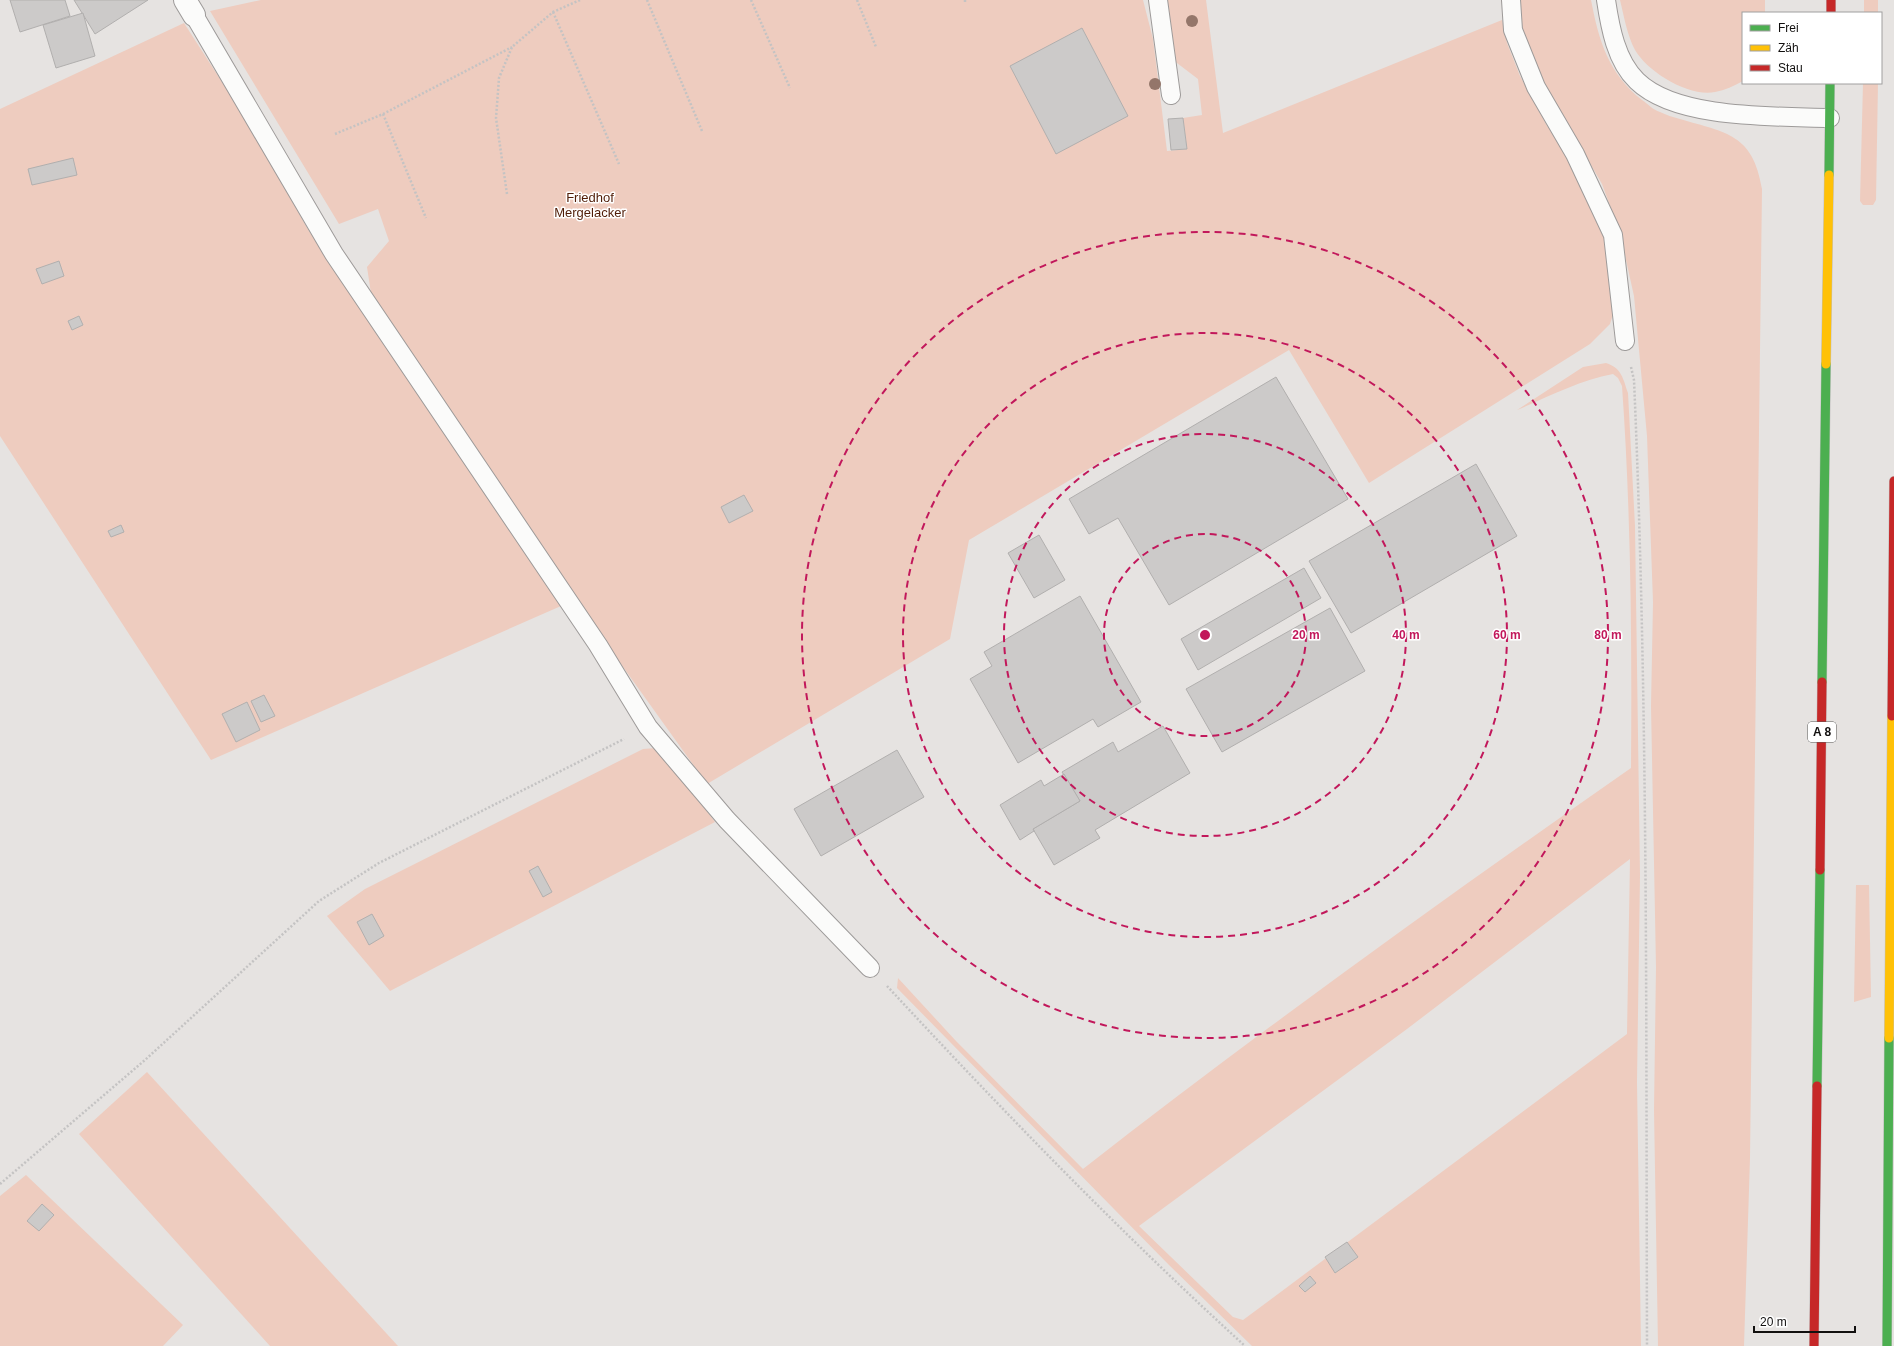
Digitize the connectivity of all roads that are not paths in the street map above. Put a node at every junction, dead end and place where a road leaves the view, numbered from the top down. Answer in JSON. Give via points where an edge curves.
{"nodes":[{"id":1,"x":1158,"y":0,"type":"edge"},
{"id":2,"x":1511,"y":0,"type":"edge"},
{"id":3,"x":1606,"y":0,"type":"edge"},
{"id":4,"x":1831,"y":0,"type":"edge"},
{"id":5,"x":189,"y":8,"type":"edge"},
{"id":6,"x":1831,"y":12,"type":"edge"},
{"id":7,"x":1830,"y":84,"type":"edge"},
{"id":8,"x":1171,"y":95,"type":"dead end"},
{"id":9,"x":1830,"y":118,"type":"junction"},
{"id":10,"x":1625,"y":341,"type":"road end"},
{"id":11,"x":1894,"y":481,"type":"edge"},
{"id":12,"x":870,"y":968,"type":"road end"},
{"id":13,"x":1814,"y":1346,"type":"edge"},
{"id":14,"x":1887,"y":1346,"type":"edge"}],
"edges":[{"from":1,"to":8,"type":"lane"},
{"from":2,"to":10,"type":"lane","via":[[1513,30],[1536,87],[1575,154],[1613,235]]},
{"from":3,"to":9,"type":"lane","via":[[1610,26],[1620,57],[1636,81],[1658,95],[1677,104],[1710,111]]},
{"from":4,"to":6,"type":"highway"},
{"from":5,"to":12,"type":"lane","via":[[334,254],[598,645],[648,727],[727,820]]},
{"from":7,"to":9,"type":"highway","number":"A 8"},
{"from":9,"to":13,"type":"highway","number":"A 8"},
{"from":11,"to":14,"type":"highway"}]}
